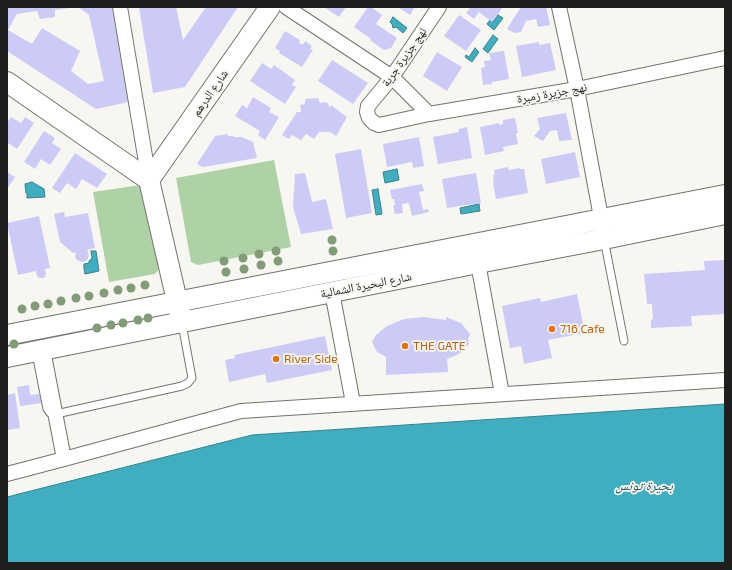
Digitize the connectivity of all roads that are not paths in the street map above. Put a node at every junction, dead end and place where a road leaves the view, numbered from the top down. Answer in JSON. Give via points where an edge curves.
{"nodes":[{"id":1,"x":120,"y":7,"type":"edge"},
{"id":2,"x":270,"y":7,"type":"edge"},
{"id":3,"x":286,"y":7,"type":"edge"},
{"id":4,"x":438,"y":7,"type":"edge"},
{"id":5,"x":559,"y":7,"type":"edge"},
{"id":6,"x":725,"y":58,"type":"edge"},
{"id":7,"x":392,"y":77,"type":"junction"},
{"id":8,"x":7,"y":82,"type":"edge"},
{"id":9,"x":577,"y":89,"type":"junction"},
{"id":10,"x":429,"y":114,"type":"junction"},
{"id":11,"x":379,"y":125,"type":"joint"},
{"id":12,"x":149,"y":180,"type":"junction"},
{"id":13,"x":725,"y":194,"type":"edge"},
{"id":14,"x":725,"y":214,"type":"edge"},
{"id":15,"x":601,"y":219,"type":"junction"},
{"id":16,"x":604,"y":239,"type":"junction"},
{"id":17,"x":478,"y":263,"type":"junction"},
{"id":18,"x":332,"y":292,"type":"junction"},
{"id":19,"x":178,"y":302,"type":"junction"},
{"id":20,"x":182,"y":322,"type":"junction"},
{"id":21,"x":7,"y":335,"type":"edge"},
{"id":22,"x":624,"y":340,"type":"dead end"},
{"id":23,"x":40,"y":350,"type":"junction"},
{"id":24,"x":7,"y":357,"type":"edge"},
{"id":25,"x":725,"y":380,"type":"edge"},
{"id":26,"x":502,"y":394,"type":"junction"},
{"id":27,"x":353,"y":404,"type":"junction"},
{"id":28,"x":56,"y":414,"type":"junction"},
{"id":29,"x":64,"y":459,"type":"junction"},
{"id":30,"x":7,"y":474,"type":"edge"}],
"edges":[{"from":1,"to":12,"type":"street"},
{"from":2,"to":12,"type":"main road","name":"شارع الدرهم"},
{"from":3,"to":7,"type":"street"},
{"from":4,"to":7,"type":"street","name":"نهج جزيرة جربة"},
{"from":5,"to":9,"type":"street"},
{"from":6,"to":9,"type":"street","name":"نهج جزيرة زمبرة"},
{"from":7,"to":10,"type":"street"},
{"from":7,"to":11,"type":"street","name":"نهج جزيرة جربة","via":[[368,106],[369,118]]},
{"from":8,"to":12,"type":"main road"},
{"from":9,"to":10,"type":"street","name":"نهج جزيرة زمبرة"},
{"from":9,"to":15,"type":"street"},
{"from":10,"to":11,"type":"street","name":"نهج جزيرة زمبرة"},
{"from":12,"to":19,"type":"main road"},
{"from":13,"to":15,"type":"main road","name":"شارع البحيرة الشمالية"},
{"from":14,"to":16,"type":"main road","name":"شارع البحيرة الشمالية"},
{"from":15,"to":16,"type":"street"},
{"from":15,"to":19,"type":"main road","name":"شارع البحيرة الشمالية"},
{"from":16,"to":17,"type":"main road","name":"شارع البحيرة الشمالية"},
{"from":16,"to":22,"type":"lane"},
{"from":17,"to":18,"type":"main road","name":"شارع البحيرة الشمالية"},
{"from":17,"to":26,"type":"street"},
{"from":18,"to":20,"type":"main road","name":"شارع البحيرة الشمالية"},
{"from":18,"to":27,"type":"street"},
{"from":19,"to":20,"type":"main road"},
{"from":19,"to":21,"type":"main road","name":"شارع البحيرة الشمالية"},
{"from":20,"to":23,"type":"main road","name":"شارع البحيرة الشمالية"},
{"from":20,"to":28,"type":"lane","via":[[192,378],[188,383]]},
{"from":23,"to":24,"type":"main road","name":"شارع البحيرة الشمالية"},
{"from":23,"to":28,"type":"street"},
{"from":25,"to":26,"type":"street"},
{"from":26,"to":27,"type":"street"},
{"from":27,"to":29,"type":"street","via":[[241,411]]},
{"from":28,"to":29,"type":"street"},
{"from":29,"to":30,"type":"street"}]}
